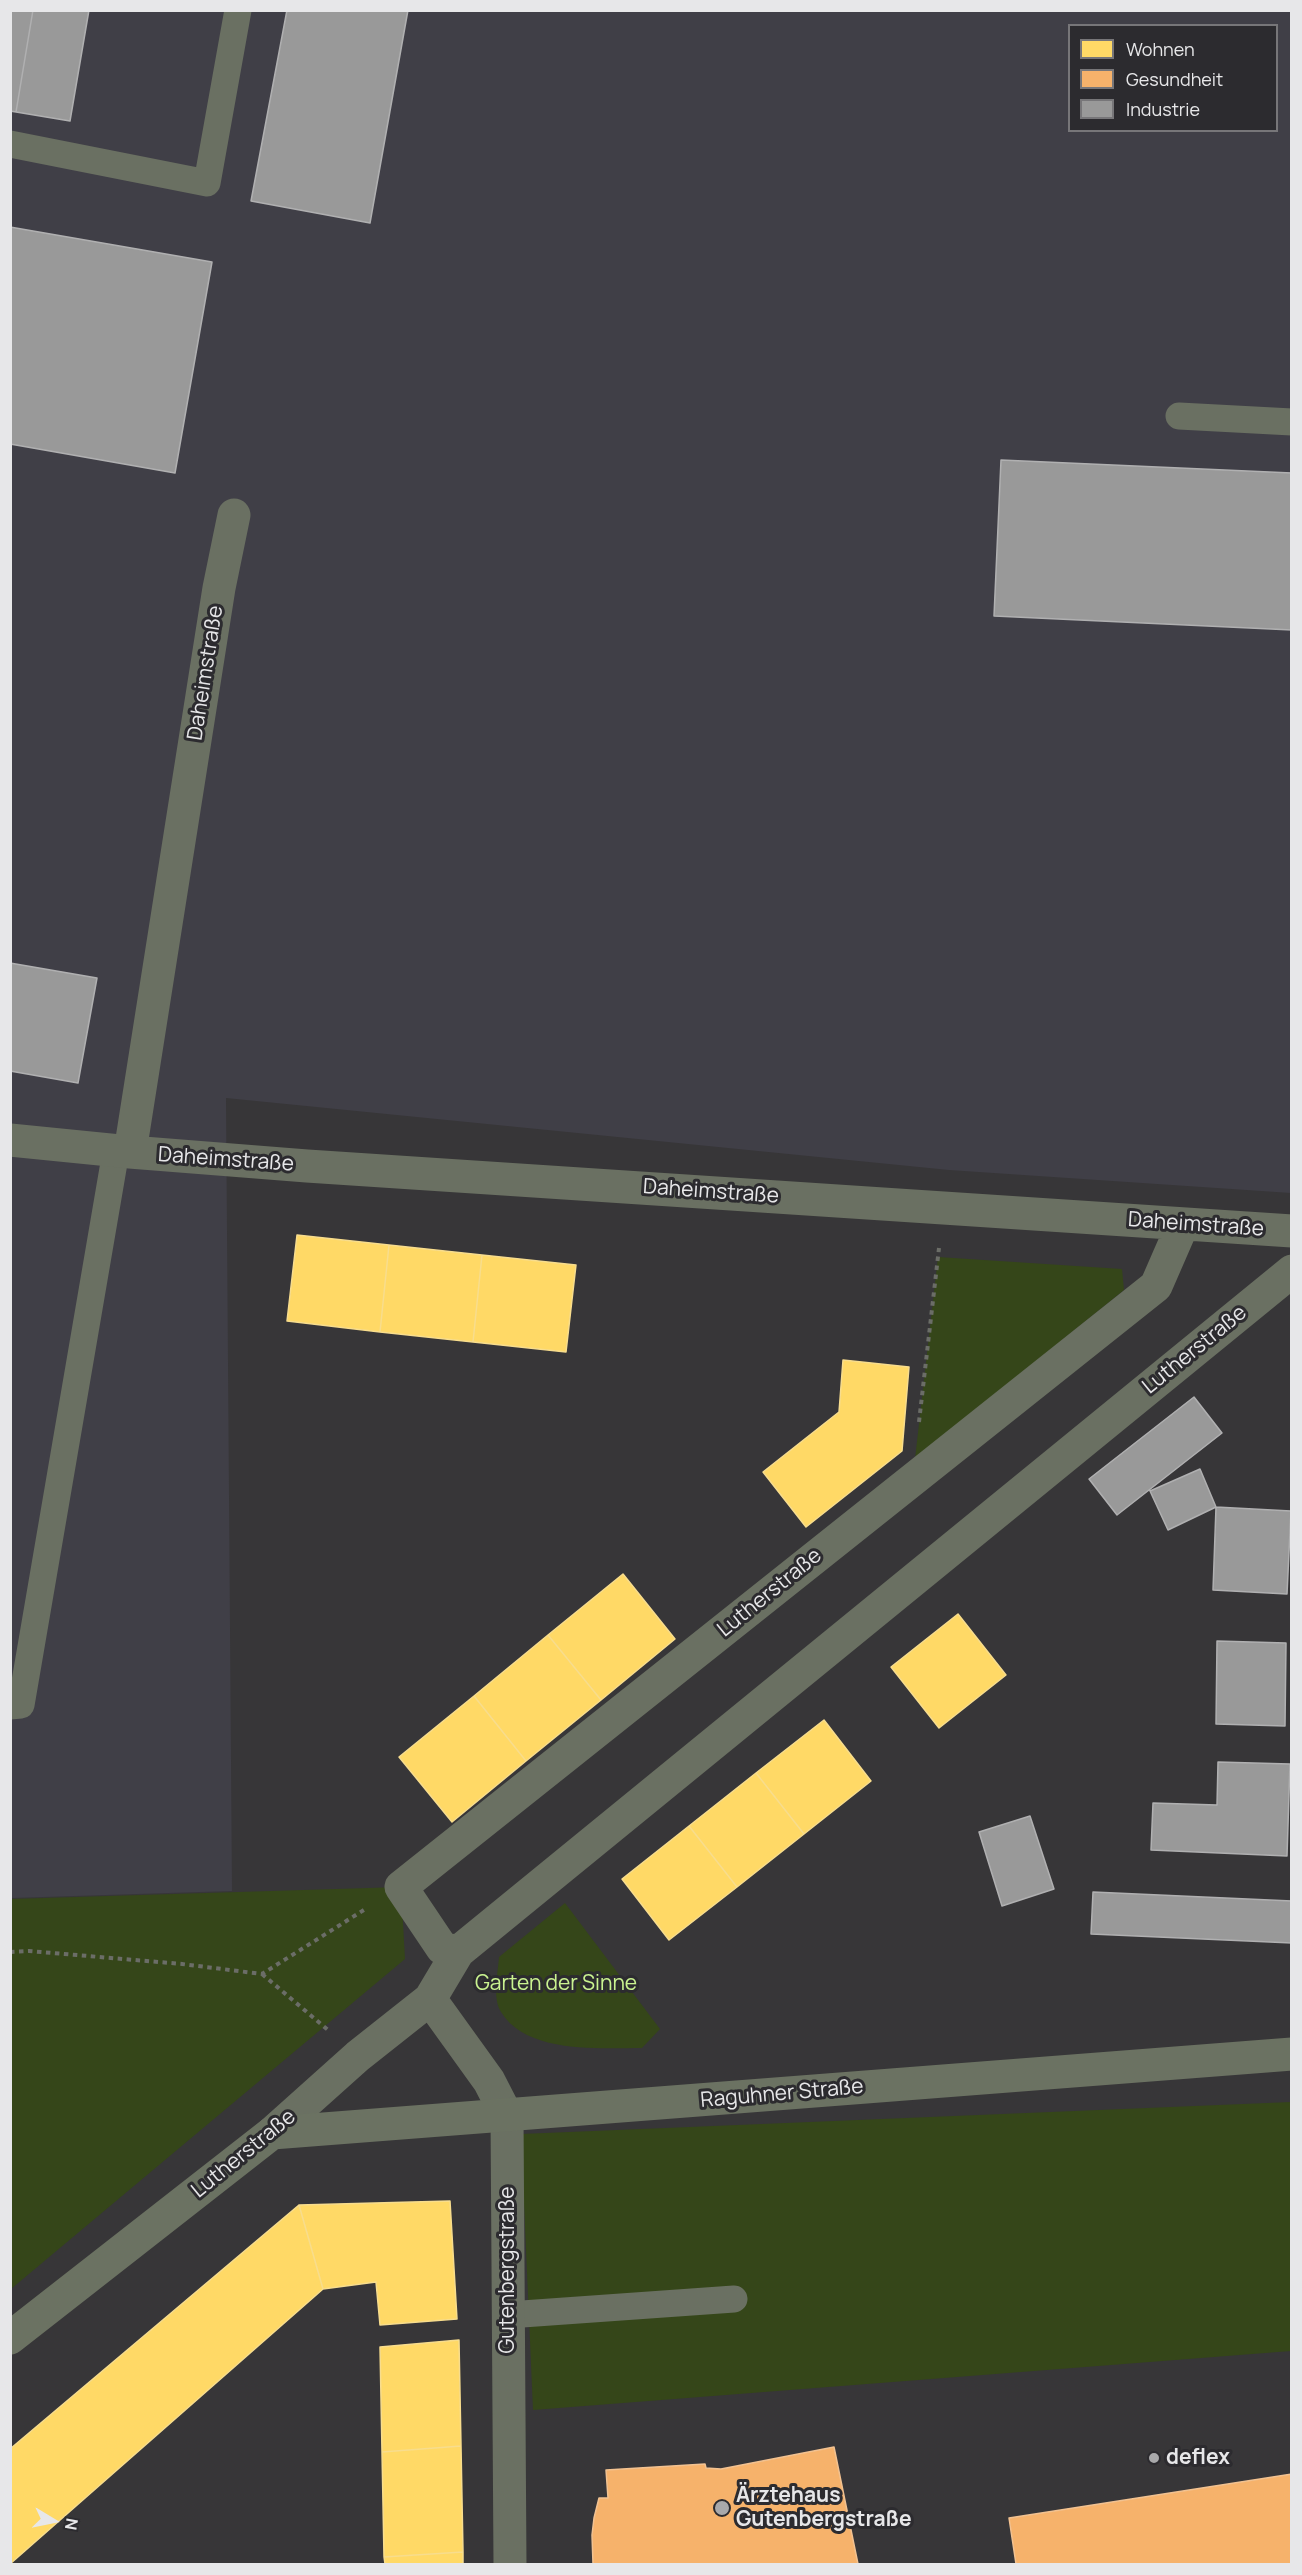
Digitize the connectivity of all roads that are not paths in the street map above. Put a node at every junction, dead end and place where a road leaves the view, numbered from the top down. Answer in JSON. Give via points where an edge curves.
{"nodes":[{"id":1,"x":238,"y":10,"type":"edge"},
{"id":2,"x":10,"y":144,"type":"edge"},
{"id":3,"x":1179,"y":416,"type":"dead end"},
{"id":4,"x":1292,"y":422,"type":"edge"},
{"id":5,"x":234,"y":515,"type":"dead end"},
{"id":6,"x":10,"y":1140,"type":"edge"},
{"id":7,"x":123,"y":1152,"type":"junction"},
{"id":8,"x":1183,"y":1224,"type":"junction"},
{"id":9,"x":1291,"y":1231,"type":"edge"},
{"id":10,"x":1292,"y":1271,"type":"edge"},
{"id":11,"x":10,"y":1706,"type":"edge"},
{"id":12,"x":458,"y":1952,"type":"junction"},
{"id":13,"x":430,"y":1999,"type":"junction"},
{"id":14,"x":1292,"y":2054,"type":"edge"},
{"id":15,"x":507,"y":2116,"type":"junction"},
{"id":16,"x":272,"y":2133,"type":"junction"},
{"id":17,"x":734,"y":2299,"type":"dead end"},
{"id":18,"x":508,"y":2315,"type":"junction"},
{"id":19,"x":10,"y":2338,"type":"edge"},
{"id":20,"x":510,"y":2565,"type":"edge"}],
"edges":[{"from":1,"to":2,"type":"lane","via":[[207,183]]},
{"from":3,"to":4,"type":"lane"},
{"from":5,"to":7,"type":"street","name":"Daheimstraße"},
{"from":6,"to":7,"type":"street","name":"Daheimstraße"},
{"from":7,"to":8,"type":"street","name":"Daheimstraße"},
{"from":7,"to":11,"type":"lane","via":[[21,1705]]},
{"from":8,"to":9,"type":"street","name":"Daheimstraße"},
{"from":8,"to":12,"type":"street","name":"Lutherstraße","via":[[1156,1286],[401,1887],[442,1948]]},
{"from":10,"to":12,"type":"street","name":"Lutherstraße"},
{"from":12,"to":13,"type":"street","name":"Lutherstraße"},
{"from":13,"to":15,"type":"street","name":"Gutenbergstraße","via":[[489,2081]]},
{"from":13,"to":16,"type":"street","name":"Lutherstraße","via":[[358,2056]]},
{"from":14,"to":15,"type":"main road","name":"Raguhner Straße"},
{"from":15,"to":16,"type":"main road","name":"Raguhner Straße"},
{"from":15,"to":18,"type":"street","name":"Gutenbergstraße"},
{"from":16,"to":19,"type":"main road","name":"Lutherstraße"},
{"from":17,"to":18,"type":"lane"},
{"from":18,"to":20,"type":"street","name":"Gutenbergstraße"}]}
